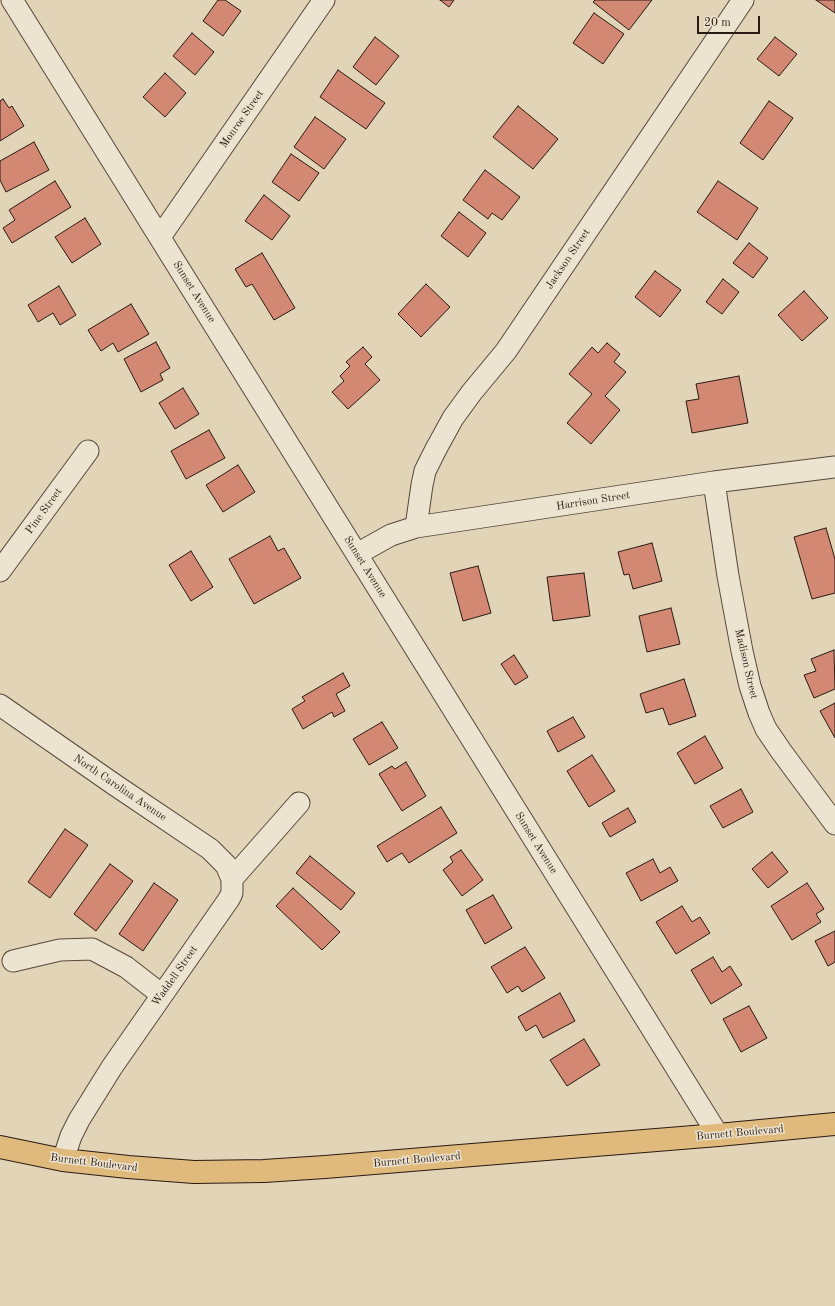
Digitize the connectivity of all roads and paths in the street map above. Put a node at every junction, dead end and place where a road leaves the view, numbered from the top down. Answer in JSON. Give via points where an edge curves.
{"nodes":[{"id":1,"x":12,"y":0,"type":"edge"},
{"id":2,"x":324,"y":0,"type":"edge"},
{"id":3,"x":743,"y":0,"type":"edge"},
{"id":4,"x":160,"y":237,"type":"junction"},
{"id":5,"x":88,"y":451,"type":"dead end"},
{"id":6,"x":835,"y":467,"type":"edge"},
{"id":7,"x":714,"y":482,"type":"junction"},
{"id":8,"x":416,"y":527,"type":"junction"},
{"id":9,"x":357,"y":554,"type":"junction"},
{"id":10,"x":0,"y":571,"type":"edge"},
{"id":11,"x":0,"y":705,"type":"edge"},
{"id":12,"x":299,"y":803,"type":"dead end"},
{"id":13,"x":835,"y":824,"type":"edge"},
{"id":14,"x":232,"y":879,"type":"junction"},
{"id":15,"x":13,"y":960,"type":"dead end"},
{"id":16,"x":162,"y":995,"type":"junction"},
{"id":17,"x":835,"y":1124,"type":"edge"},
{"id":18,"x":718,"y":1135,"type":"junction"},
{"id":19,"x":0,"y":1147,"type":"edge"},
{"id":20,"x":63,"y":1160,"type":"junction"}],
"edges":[{"from":1,"to":4,"type":"street","name":"Sunset Avenue"},
{"from":2,"to":4,"type":"street","name":"Monroe Street"},
{"from":3,"to":8,"type":"street","name":"Jackson Street","via":[[506,351],[453,418],[425,471]]},
{"from":4,"to":9,"type":"street","name":"Sunset Avenue"},
{"from":5,"to":10,"type":"street","name":"Pine Street"},
{"from":6,"to":7,"type":"street","name":"Harrison Street"},
{"from":7,"to":8,"type":"street","name":"Harrison Street"},
{"from":7,"to":13,"type":"street","name":"Madison Street","via":[[742,651],[759,713],[781,752]]},
{"from":8,"to":9,"type":"street","name":"Harrison Street","via":[[391,535]]},
{"from":9,"to":18,"type":"street","name":"Sunset Avenue"},
{"from":11,"to":14,"type":"street","name":"North Carolina Avenue","via":[[210,849],[226,865]]},
{"from":12,"to":14,"type":"street"},
{"from":14,"to":16,"type":"street","name":"Waddell Street","via":[[232,893],[229,899]]},
{"from":15,"to":16,"type":"street","via":[[60,950],[92,949],[126,967]]},
{"from":16,"to":20,"type":"street","name":"Waddell Street","via":[[79,1120]]},
{"from":17,"to":18,"type":"main road","name":"Burnett Boulevard"},
{"from":18,"to":20,"type":"main road","name":"Burnett Boulevard","via":[[264,1171],[194,1172]]},
{"from":19,"to":20,"type":"main road","name":"Burnett Boulevard"}]}
